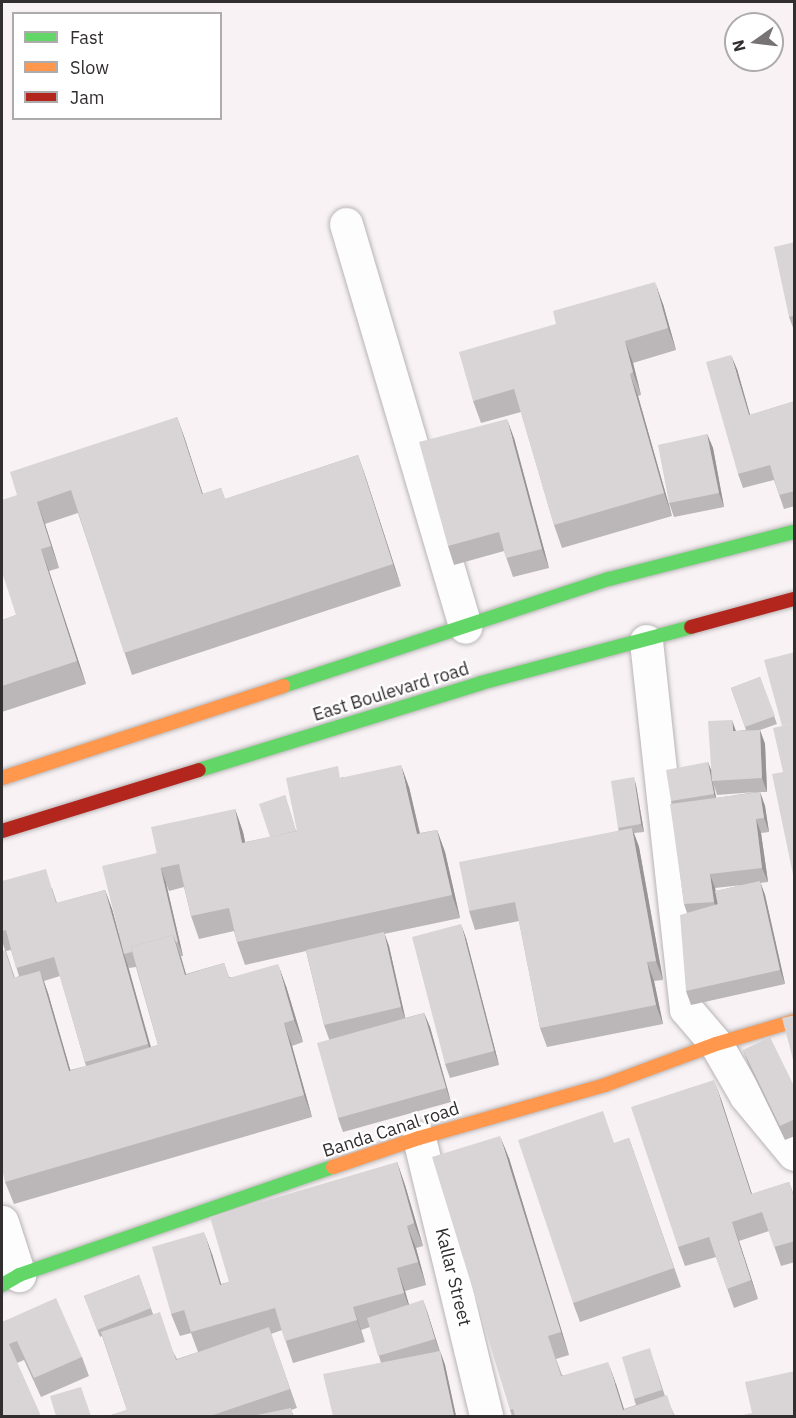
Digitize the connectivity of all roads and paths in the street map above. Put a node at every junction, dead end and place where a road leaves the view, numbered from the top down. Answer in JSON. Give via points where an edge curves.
{"nodes":[{"id":1,"x":346,"y":224,"type":"dead end"},
{"id":2,"x":795,"y":532,"type":"edge"},
{"id":3,"x":795,"y":599,"type":"edge"},
{"id":4,"x":465,"y":627,"type":"junction"},
{"id":5,"x":646,"y":641,"type":"junction"},
{"id":6,"x":2,"y":778,"type":"edge"},
{"id":7,"x":2,"y":831,"type":"edge"},
{"id":8,"x":795,"y":1021,"type":"edge"},
{"id":9,"x":716,"y":1044,"type":"junction"},
{"id":10,"x":419,"y":1138,"type":"junction"},
{"id":11,"x":795,"y":1154,"type":"edge"},
{"id":12,"x":2,"y":1222,"type":"edge"},
{"id":13,"x":10,"y":1280,"type":"edge"},
{"id":14,"x":486,"y":1416,"type":"edge"}],
"edges":[{"from":1,"to":4,"type":"street"},
{"from":2,"to":4,"type":"main road","via":[[609,579]]},
{"from":3,"to":5,"type":"main road","name":"East Boulevard road"},
{"from":4,"to":6,"type":"main road"},
{"from":5,"to":7,"type":"main road","name":"East Boulevard road","via":[[481,684]]},
{"from":5,"to":9,"type":"street","via":[[686,1009]]},
{"from":8,"to":9,"type":"main road","name":"Banda Canal road"},
{"from":9,"to":10,"type":"main road","name":"Banda Canal road","via":[[605,1086]]},
{"from":9,"to":11,"type":"street","via":[[746,1096]]},
{"from":10,"to":13,"type":"main road","name":"Banda Canal road"},
{"from":10,"to":14,"type":"street","name":"Kallar Street"},
{"from":12,"to":13,"type":"street"}]}
